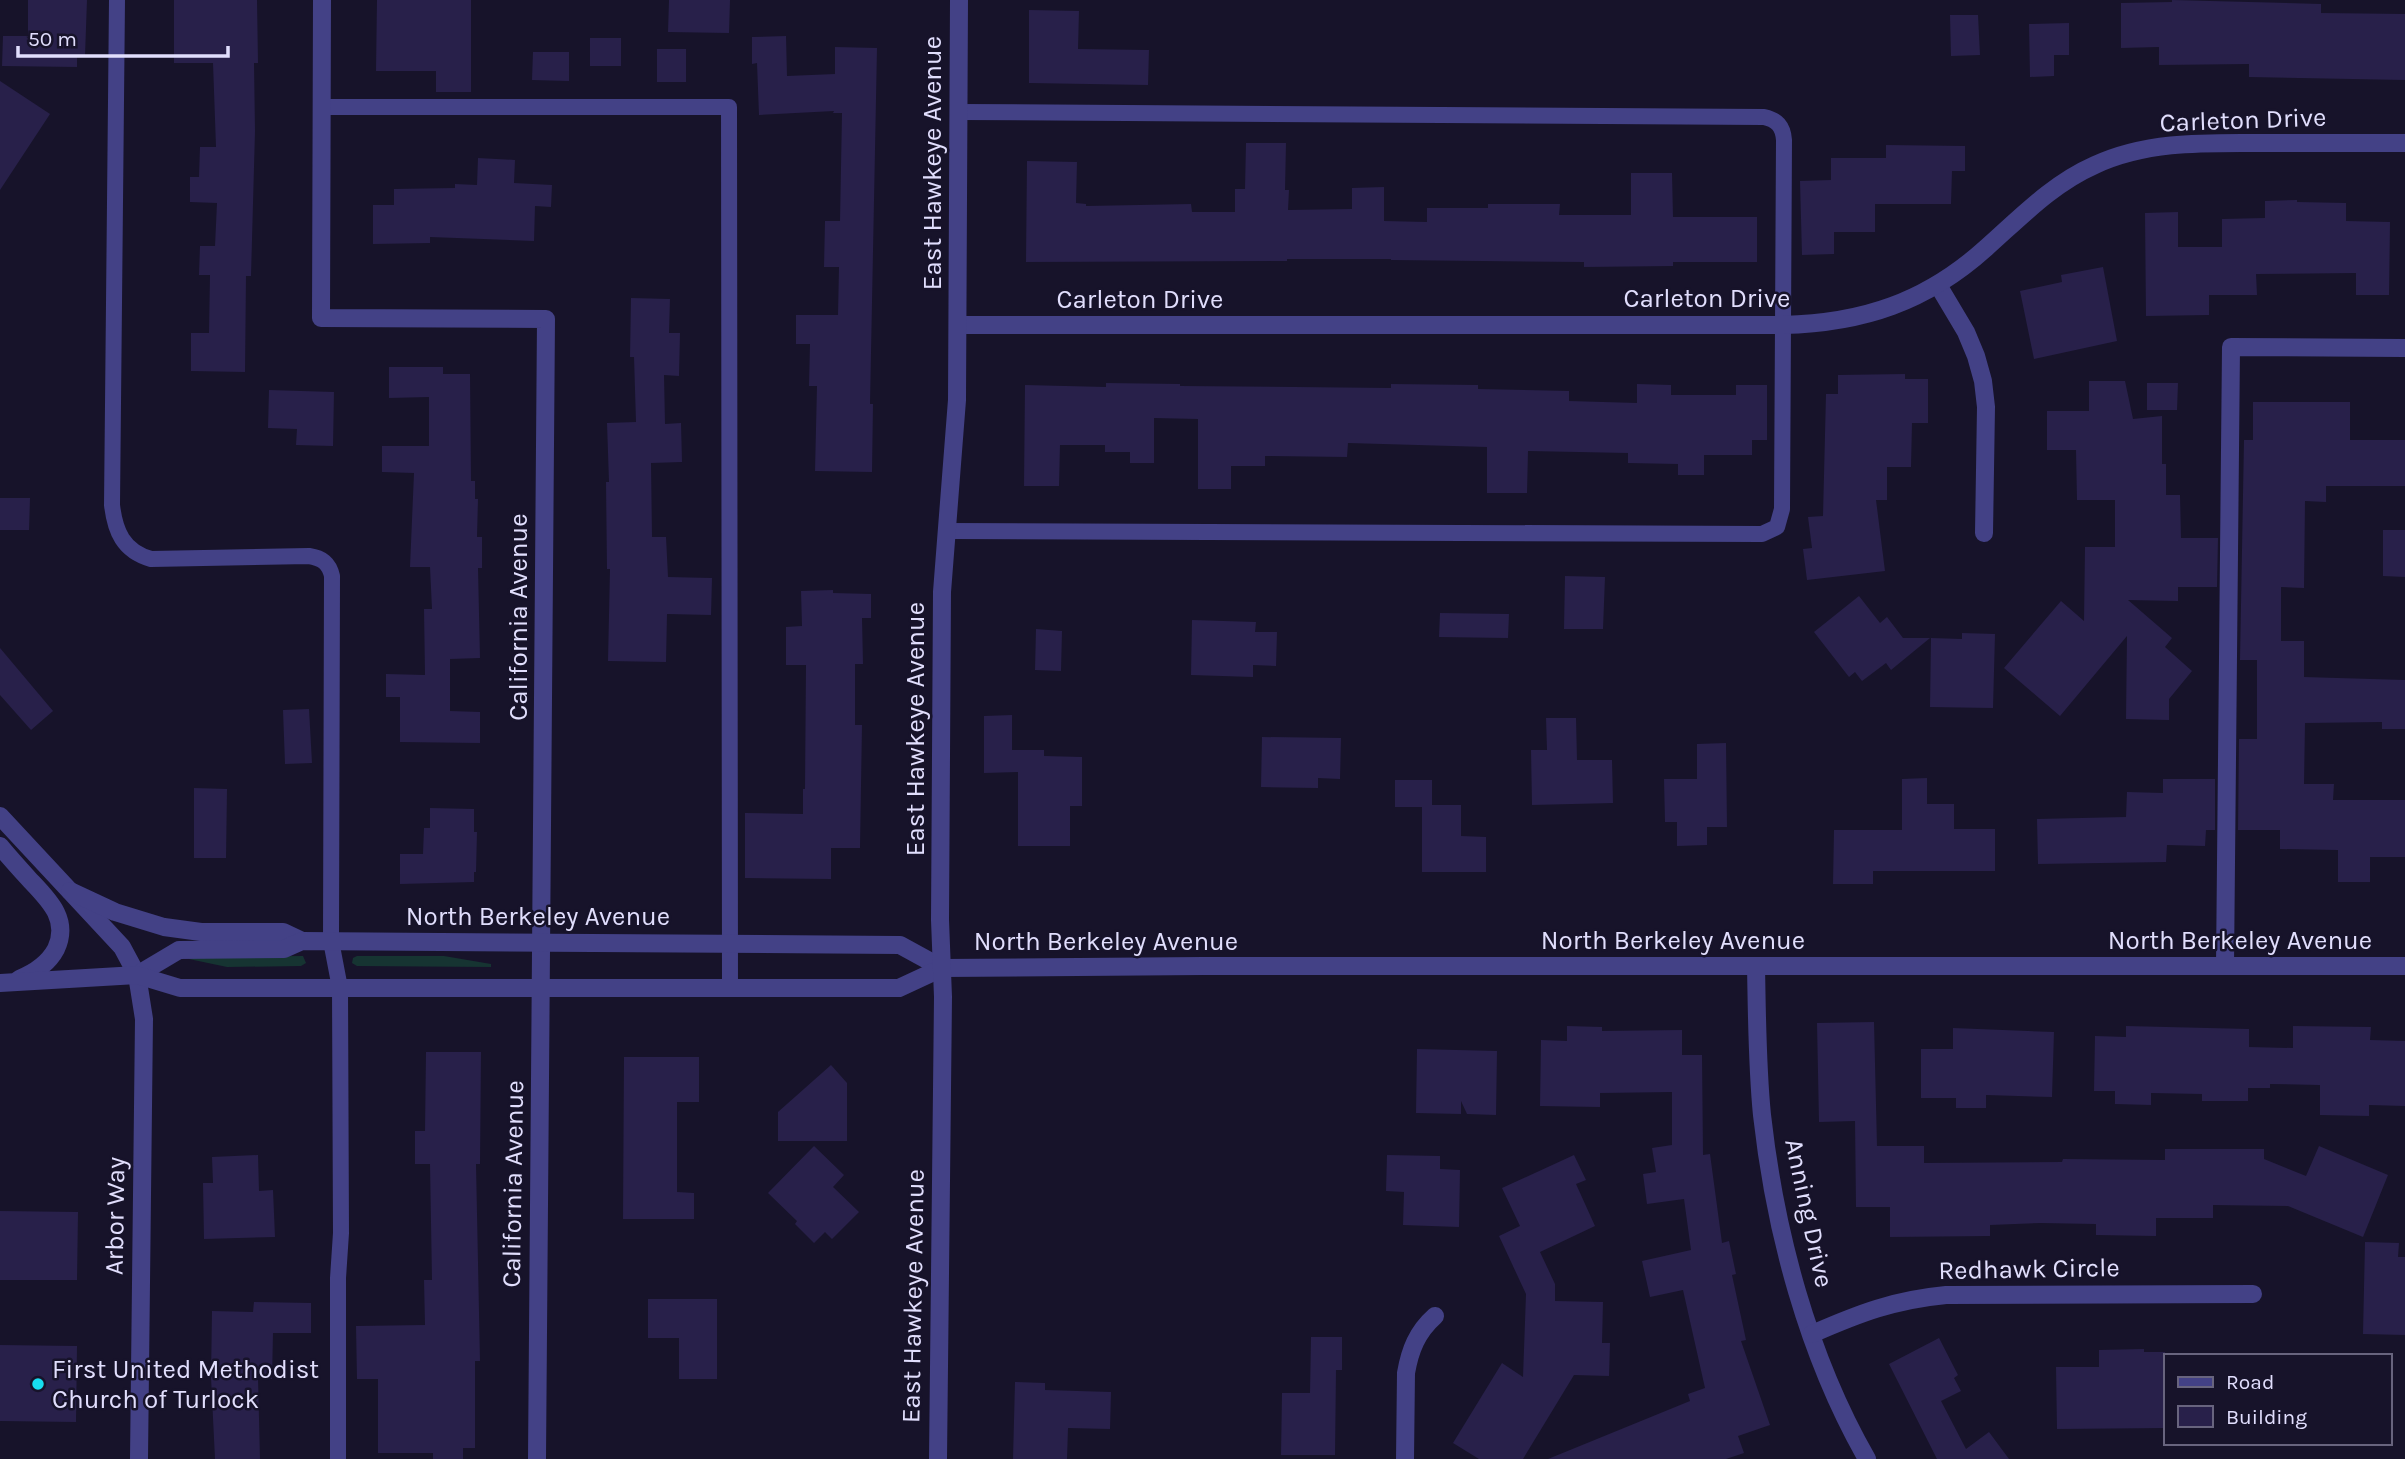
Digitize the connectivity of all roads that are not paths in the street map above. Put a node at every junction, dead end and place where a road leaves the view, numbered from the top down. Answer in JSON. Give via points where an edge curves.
{"nodes":[{"id":1,"x":117,"y":0,"type":"edge"},
{"id":2,"x":322,"y":0,"type":"edge"},
{"id":3,"x":959,"y":0,"type":"edge"},
{"id":4,"x":322,"y":107,"type":"junction"},
{"id":5,"x":959,"y":112,"type":"junction"},
{"id":6,"x":2405,"y":143,"type":"edge"},
{"id":7,"x":1938,"y":285,"type":"junction"},
{"id":8,"x":958,"y":325,"type":"junction"},
{"id":9,"x":1783,"y":325,"type":"junction"},
{"id":10,"x":2405,"y":348,"type":"edge"},
{"id":11,"x":946,"y":531,"type":"junction"},
{"id":12,"x":1984,"y":533,"type":"dead end"},
{"id":13,"x":0,"y":817,"type":"edge"},
{"id":14,"x":0,"y":846,"type":"edge"},
{"id":15,"x":70,"y":891,"type":"junction"},
{"id":16,"x":302,"y":941,"type":"junction"},
{"id":17,"x":331,"y":941,"type":"junction"},
{"id":18,"x":542,"y":943,"type":"junction"},
{"id":19,"x":730,"y":944,"type":"junction"},
{"id":20,"x":2225,"y":965,"type":"junction"},
{"id":21,"x":1756,"y":966,"type":"junction"},
{"id":22,"x":2405,"y":966,"type":"edge"},
{"id":23,"x":942,"y":968,"type":"junction"},
{"id":24,"x":137,"y":975,"type":"junction"},
{"id":25,"x":3,"y":983,"type":"edge"},
{"id":26,"x":542,"y":987,"type":"junction"},
{"id":27,"x":730,"y":987,"type":"junction"},
{"id":28,"x":340,"y":988,"type":"junction"},
{"id":29,"x":2253,"y":1294,"type":"dead end"},
{"id":30,"x":1435,"y":1316,"type":"dead end"},
{"id":31,"x":1812,"y":1334,"type":"junction"},
{"id":32,"x":1864,"y":1458,"type":"edge"},
{"id":33,"x":139,"y":1459,"type":"edge"},
{"id":34,"x":338,"y":1459,"type":"edge"},
{"id":35,"x":537,"y":1459,"type":"edge"},
{"id":36,"x":938,"y":1459,"type":"edge"},
{"id":37,"x":1405,"y":1459,"type":"edge"}],
"edges":[{"from":1,"to":17,"type":"lane","via":[[114,519],[127,547],[151,559],[309,556],[327,564],[332,576]]},
{"from":2,"to":4,"type":"street","name":"California Avenue"},
{"from":3,"to":5,"type":"street","name":"East Hawkeye Avenue"},
{"from":4,"to":18,"type":"street","name":"California Avenue","via":[[321,318],[546,319]]},
{"from":4,"to":19,"type":"lane","via":[[729,107]]},
{"from":5,"to":8,"type":"street","name":"East Hawkeye Avenue"},
{"from":5,"to":9,"type":"lane","via":[[1773,119],[1783,131]]},
{"from":6,"to":7,"type":"street","name":"Carleton Drive","via":[[2192,143],[2113,158],[2042,197]]},
{"from":7,"to":9,"type":"street","name":"Carleton Drive","via":[[1905,302],[1854,318]]},
{"from":7,"to":12,"type":"street","via":[[1966,332],[1983,381]]},
{"from":8,"to":9,"type":"street","name":"Carleton Drive"},
{"from":8,"to":11,"type":"street","name":"East Hawkeye Avenue"},
{"from":9,"to":11,"type":"lane","via":[[1782,509],[1771,532]]},
{"from":10,"to":20,"type":"street","via":[[2231,347]]},
{"from":11,"to":23,"type":"street","name":"East Hawkeye Avenue"},
{"from":13,"to":15,"type":"street"},
{"from":14,"to":25,"type":"street","via":[[51,903],[61,925],[57,947],[44,964]]},
{"from":15,"to":16,"type":"street","via":[[115,912],[164,927],[283,933]]},
{"from":15,"to":24,"type":"street","via":[[122,947]]},
{"from":16,"to":17,"type":"street","name":"North Berkeley Avenue"},
{"from":16,"to":24,"type":"street","name":"North Berkeley Avenue","via":[[284,949],[179,950]]},
{"from":17,"to":18,"type":"street","name":"North Berkeley Avenue"},
{"from":17,"to":28,"type":"lane"},
{"from":18,"to":19,"type":"street","name":"North Berkeley Avenue"},
{"from":18,"to":26,"type":"street","name":"California Avenue"},
{"from":19,"to":23,"type":"street","name":"North Berkeley Avenue","via":[[900,945]]},
{"from":19,"to":27,"type":"lane"},
{"from":20,"to":21,"type":"street","name":"North Berkeley Avenue"},
{"from":20,"to":22,"type":"street","name":"North Berkeley Avenue"},
{"from":21,"to":23,"type":"street","name":"North Berkeley Avenue"},
{"from":21,"to":31,"type":"street","name":"Anning Drive","via":[[1759,1080],[1767,1151],[1790,1261]]},
{"from":23,"to":27,"type":"street","name":"North Berkeley Avenue","via":[[899,989]]},
{"from":23,"to":36,"type":"street","name":"East Hawkeye Avenue"},
{"from":24,"to":25,"type":"street","name":"North Berkeley Avenue"},
{"from":24,"to":28,"type":"street","name":"North Berkeley Avenue","via":[[180,989]]},
{"from":24,"to":33,"type":"street","name":"Arbor Way","via":[[144,1018]]},
{"from":26,"to":27,"type":"street","name":"North Berkeley Avenue"},
{"from":26,"to":28,"type":"street","name":"North Berkeley Avenue"},
{"from":26,"to":35,"type":"street","name":"California Avenue"},
{"from":28,"to":34,"type":"lane"},
{"from":29,"to":31,"type":"street","name":"Redhawk Circle","via":[[1946,1295],[1876,1307]]},
{"from":30,"to":37,"type":"street","via":[[1420,1332],[1408,1359]]},
{"from":31,"to":32,"type":"street","name":"Anning Drive"}]}
